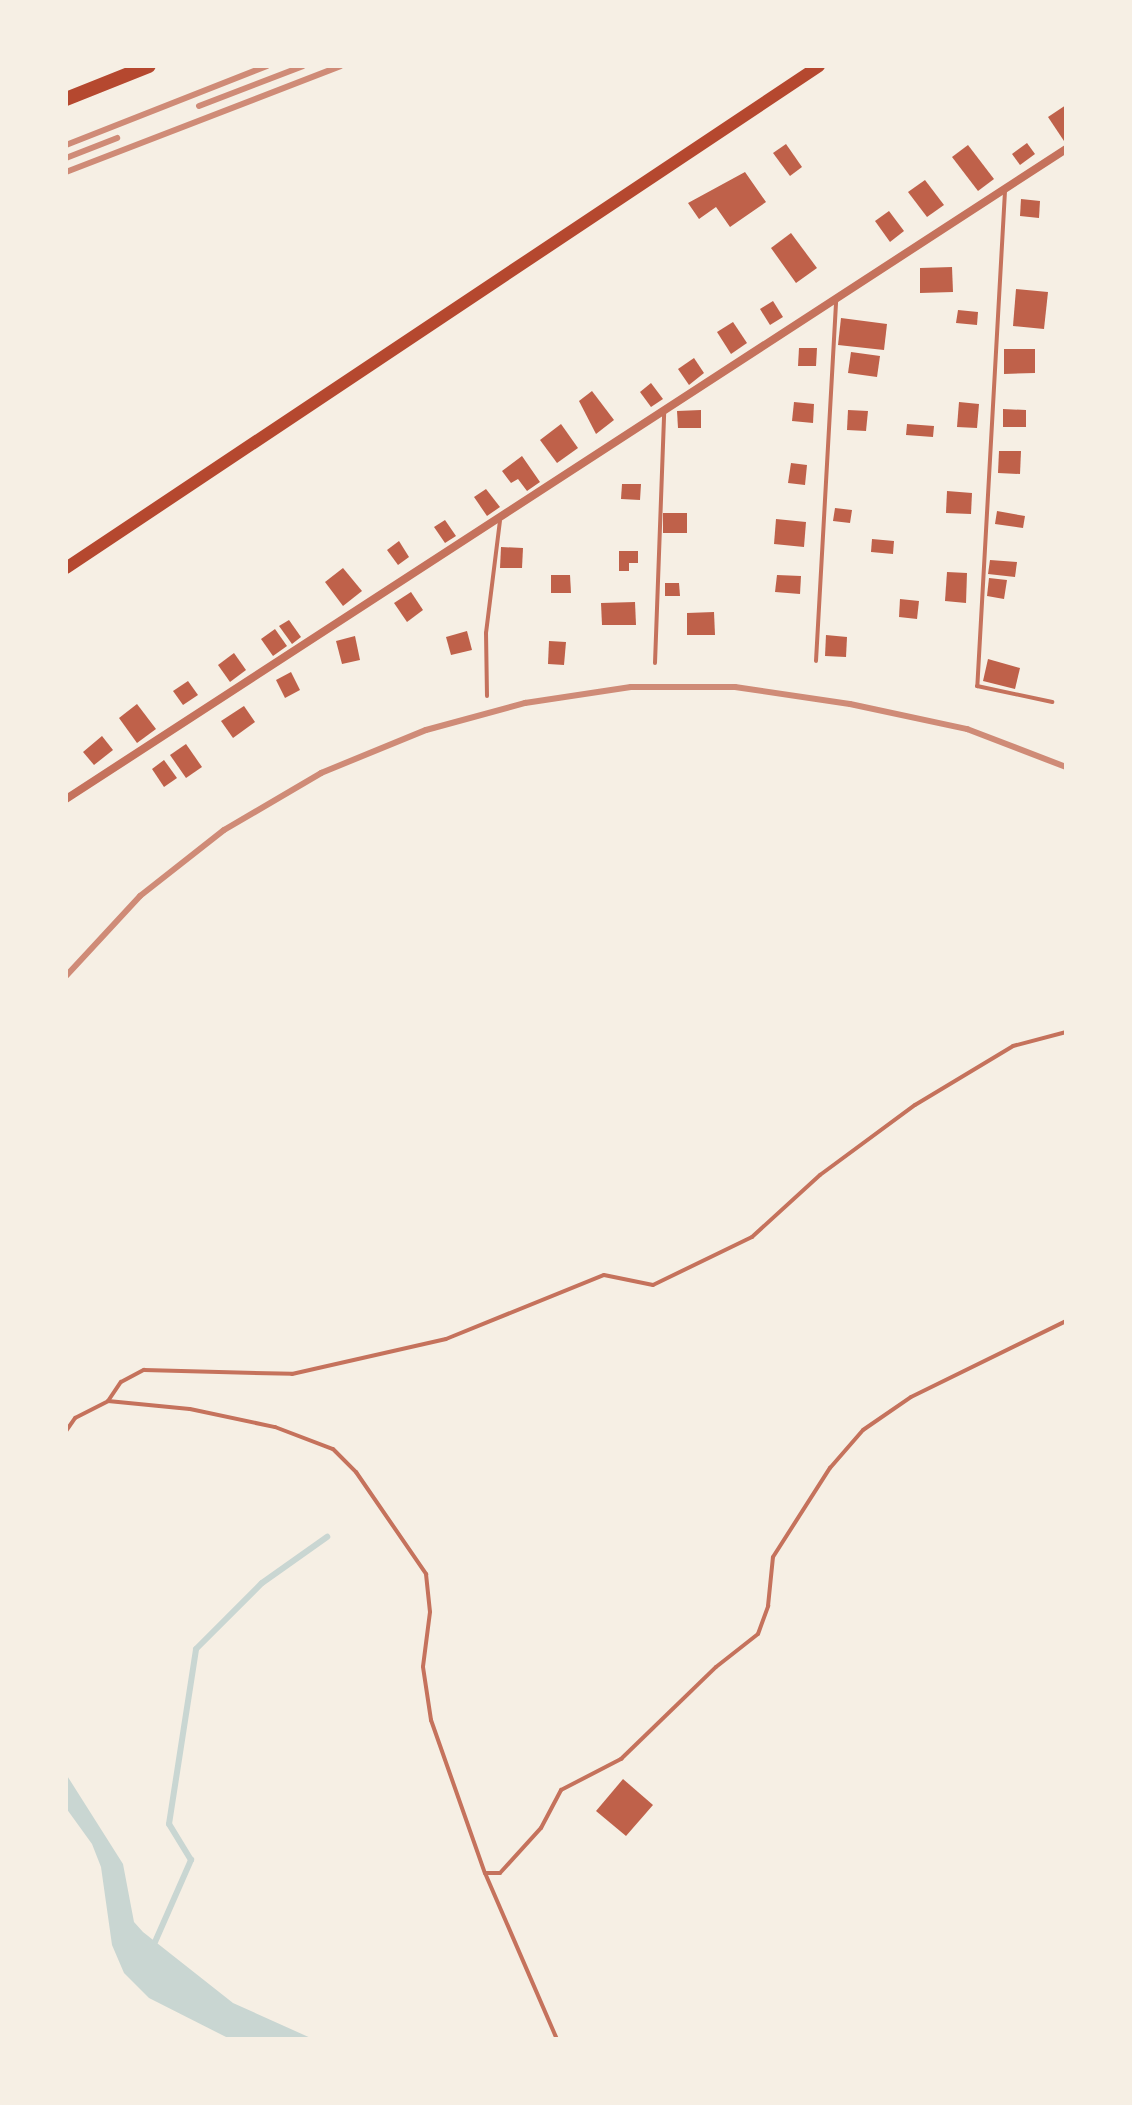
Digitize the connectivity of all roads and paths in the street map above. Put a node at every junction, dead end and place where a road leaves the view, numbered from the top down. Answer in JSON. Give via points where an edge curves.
{"nodes":[{"id":1,"x":149,"y":66,"type":"edge"},
{"id":2,"x":819,"y":66,"type":"edge"},
{"id":3,"x":66,"y":99,"type":"edge"},
{"id":4,"x":1066,"y":149,"type":"edge"},
{"id":5,"x":1005,"y":189,"type":"junction"},
{"id":6,"x":836,"y":300,"type":"junction"},
{"id":7,"x":664,"y":413,"type":"junction"},
{"id":8,"x":500,"y":521,"type":"junction"},
{"id":9,"x":66,"y":568,"type":"edge"},
{"id":10,"x":816,"y":661,"type":"dead end"},
{"id":11,"x":655,"y":663,"type":"dead end"},
{"id":12,"x":487,"y":696,"type":"dead end"},
{"id":13,"x":1052,"y":702,"type":"dead end"},
{"id":14,"x":66,"y":799,"type":"edge"},
{"id":15,"x":1066,"y":1032,"type":"edge"},
{"id":16,"x":1066,"y":1321,"type":"edge"},
{"id":17,"x":108,"y":1401,"type":"junction"},
{"id":18,"x":66,"y":1431,"type":"edge"},
{"id":19,"x":485,"y":1873,"type":"junction"},
{"id":20,"x":557,"y":2039,"type":"edge"}],
"edges":[{"from":1,"to":3,"type":"highway"},
{"from":2,"to":9,"type":"main road"},
{"from":4,"to":5,"type":"street"},
{"from":5,"to":6,"type":"street"},
{"from":5,"to":13,"type":"lane","via":[[977,686]]},
{"from":6,"to":7,"type":"street"},
{"from":6,"to":10,"type":"lane"},
{"from":7,"to":8,"type":"street"},
{"from":7,"to":11,"type":"lane"},
{"from":8,"to":12,"type":"lane","via":[[486,633]]},
{"from":8,"to":14,"type":"street"},
{"from":15,"to":17,"type":"lane","via":[[1013,1046],[915,1105],[820,1175],[752,1237],[653,1285],[604,1275],[446,1339],[292,1374],[144,1370],[121,1382]]},
{"from":16,"to":19,"type":"lane","via":[[911,1397],[863,1430],[830,1468],[773,1557],[768,1606],[758,1634],[621,1759],[561,1790],[541,1828],[500,1873]]},
{"from":17,"to":18,"type":"lane","via":[[75,1418]]},
{"from":17,"to":19,"type":"lane","via":[[190,1409],[275,1427],[333,1449],[356,1472],[426,1574],[430,1612],[423,1667],[431,1720]]},
{"from":19,"to":20,"type":"lane"}]}
